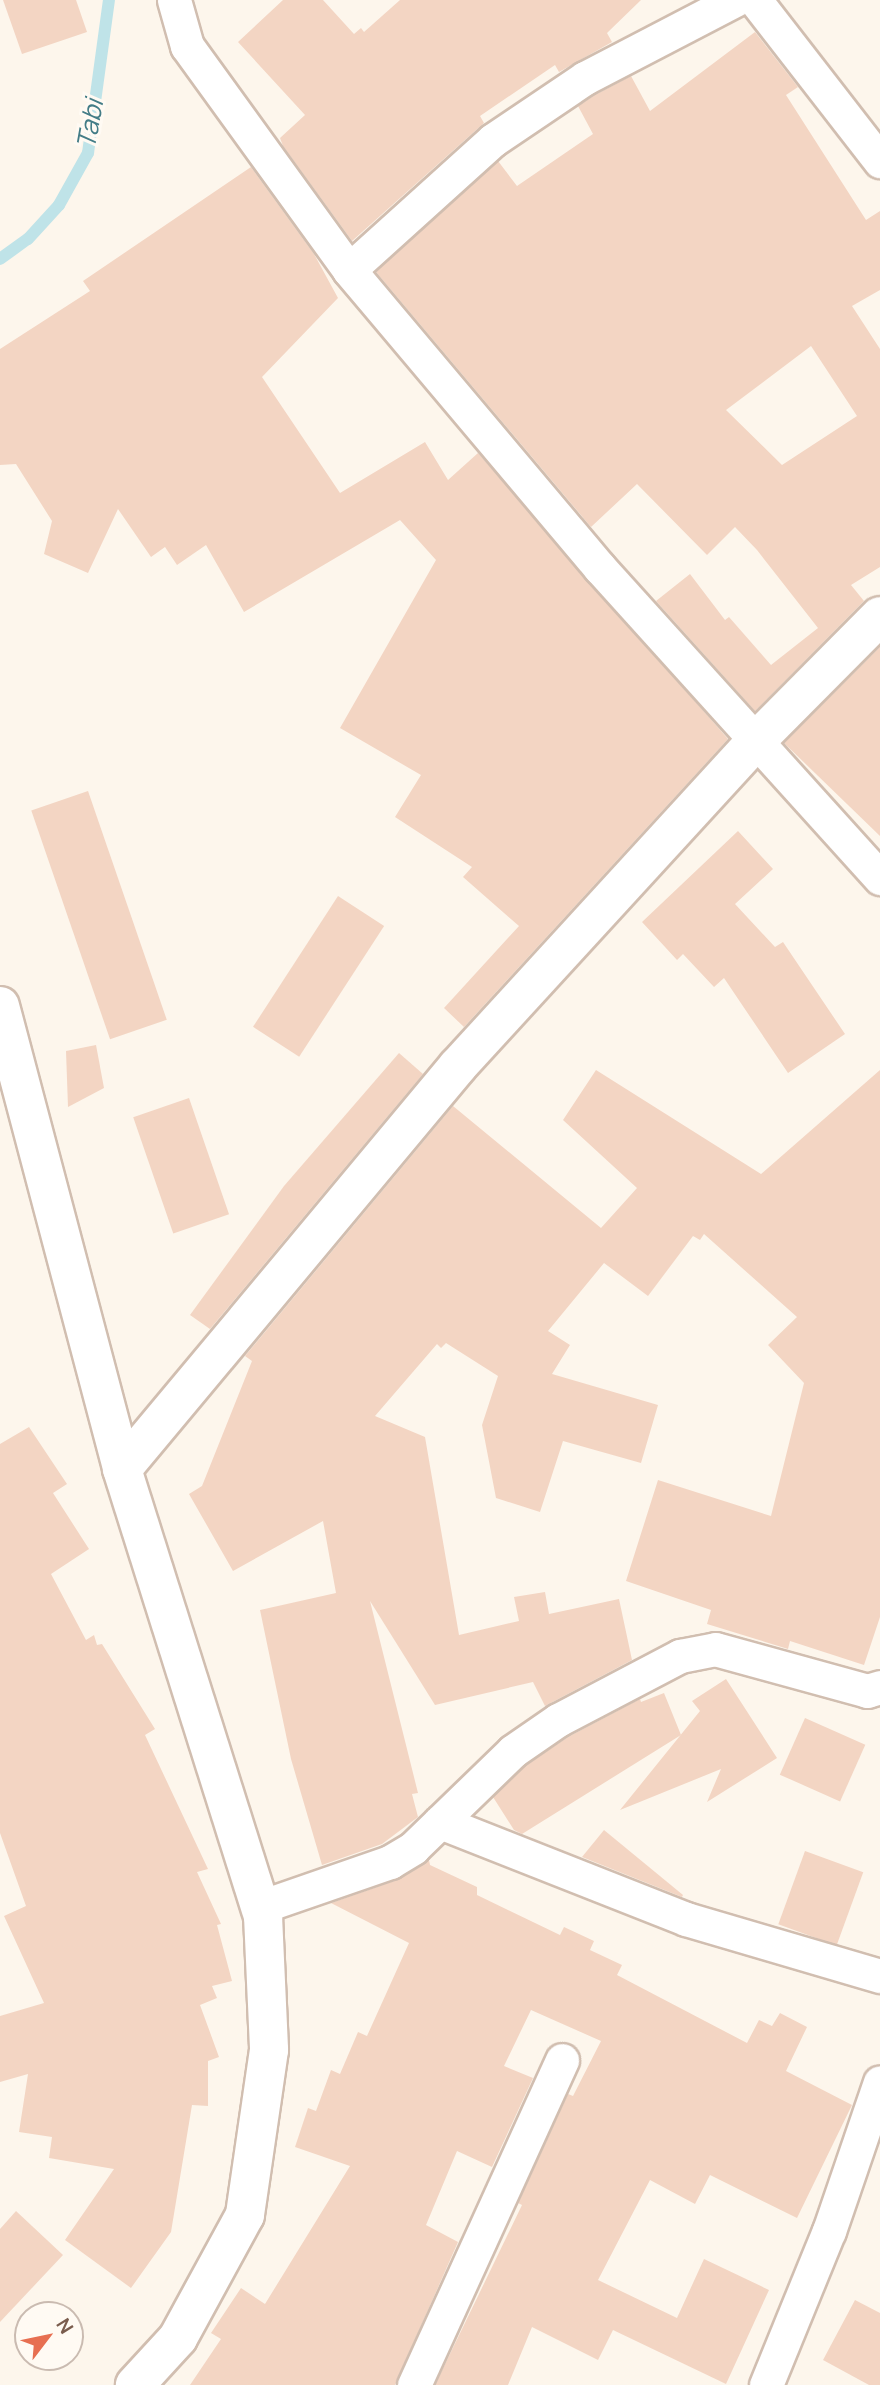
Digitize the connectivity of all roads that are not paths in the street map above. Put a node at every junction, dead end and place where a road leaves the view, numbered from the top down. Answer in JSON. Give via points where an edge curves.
{"nodes":[{"id":1,"x":174,"y":0,"type":"edge"},
{"id":2,"x":735,"y":0,"type":"edge"},
{"id":3,"x":755,"y":0,"type":"edge"},
{"id":4,"x":880,"y":161,"type":"edge"},
{"id":5,"x":349,"y":270,"type":"junction"},
{"id":6,"x":880,"y":616,"type":"edge"},
{"id":7,"x":758,"y":739,"type":"junction"},
{"id":8,"x":880,"y":878,"type":"edge"},
{"id":9,"x":0,"y":1006,"type":"edge"},
{"id":10,"x":122,"y":1469,"type":"junction"},
{"id":11,"x":880,"y":1687,"type":"edge"},
{"id":12,"x":440,"y":1822,"type":"junction"},
{"id":13,"x":260,"y":1907,"type":"junction"},
{"id":14,"x":880,"y":1976,"type":"edge"},
{"id":15,"x":562,"y":2060,"type":"dead end"},
{"id":16,"x":880,"y":2082,"type":"edge"},
{"id":17,"x":135,"y":2385,"type":"edge"},
{"id":18,"x":414,"y":2385,"type":"edge"},
{"id":19,"x":766,"y":2385,"type":"edge"}],
"edges":[{"from":1,"to":5,"type":"street","via":[[187,46]]},
{"from":2,"to":5,"type":"street","via":[[585,78],[493,140]]},
{"from":3,"to":4,"type":"street"},
{"from":5,"to":7,"type":"street","via":[[600,568]]},
{"from":6,"to":7,"type":"main road"},
{"from":7,"to":8,"type":"street"},
{"from":7,"to":10,"type":"main road","via":[[458,1066]]},
{"from":9,"to":10,"type":"main road"},
{"from":10,"to":13,"type":"main road"},
{"from":11,"to":12,"type":"street","via":[[867,1691],[715,1649],[680,1656],[558,1720],[513,1751]]},
{"from":12,"to":13,"type":"street","via":[[390,1862]]},
{"from":12,"to":14,"type":"street","via":[[686,1919]]},
{"from":13,"to":17,"type":"main road","via":[[269,2050],[245,2215],[177,2338]]},
{"from":15,"to":18,"type":"street"},
{"from":16,"to":19,"type":"street","via":[[829,2231]]}]}
